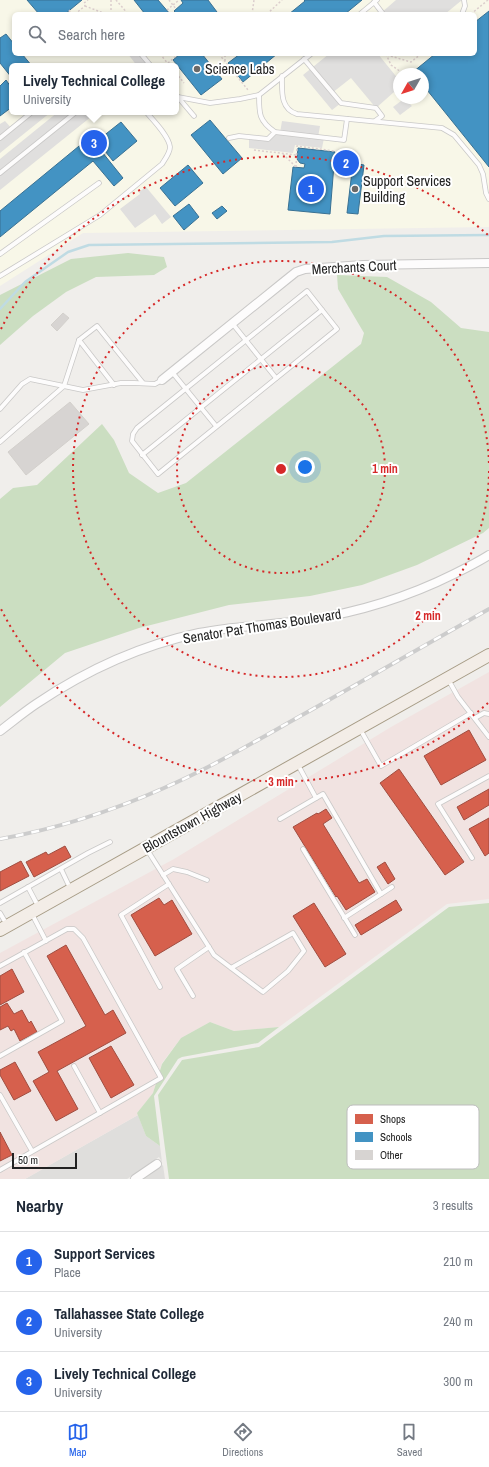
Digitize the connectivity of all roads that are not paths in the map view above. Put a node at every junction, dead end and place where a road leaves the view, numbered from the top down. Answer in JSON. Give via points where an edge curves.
{"nodes":[{"id":1,"x":464,"y":0,"type":"edge"},
{"id":2,"x":375,"y":1,"type":"edge"},
{"id":3,"x":362,"y":12,"type":"edge"},
{"id":4,"x":383,"y":12,"type":"edge"},
{"id":5,"x":463,"y":12,"type":"edge"},
{"id":6,"x":308,"y":56,"type":"edge"},
{"id":7,"x":304,"y":59,"type":"junction"},
{"id":8,"x":282,"y":76,"type":"junction"},
{"id":9,"x":259,"y":95,"type":"junction"},
{"id":10,"x":179,"y":96,"type":"edge"},
{"id":11,"x":179,"y":98,"type":"edge"},
{"id":12,"x":28,"y":115,"type":"edge"},
{"id":13,"x":72,"y":115,"type":"edge"},
{"id":14,"x":148,"y":115,"type":"edge"},
{"id":15,"x":194,"y":116,"type":"dead end"},
{"id":16,"x":347,"y":119,"type":"junction"},
{"id":17,"x":375,"y":122,"type":"junction"},
{"id":18,"x":275,"y":132,"type":"junction"},
{"id":19,"x":0,"y":138,"type":"edge"},
{"id":20,"x":229,"y":138,"type":"dead end"},
{"id":21,"x":0,"y":173,"type":"edge"},
{"id":22,"x":99,"y":183,"type":"dead end"},
{"id":23,"x":489,"y":199,"type":"edge"},
{"id":24,"x":0,"y":254,"type":"edge"},
{"id":25,"x":489,"y":263,"type":"edge"},
{"id":26,"x":0,"y":276,"type":"edge"},
{"id":27,"x":322,"y":310,"type":"junction"},
{"id":28,"x":232,"y":323,"type":"junction"},
{"id":29,"x":79,"y":340,"type":"junction"},
{"id":30,"x":246,"y":340,"type":"junction"},
{"id":31,"x":261,"y":359,"type":"junction"},
{"id":32,"x":172,"y":372,"type":"junction"},
{"id":33,"x":276,"y":378,"type":"junction"},
{"id":34,"x":162,"y":380,"type":"joint"},
{"id":35,"x":143,"y":383,"type":"junction"},
{"id":36,"x":114,"y":385,"type":"junction"},
{"id":37,"x":64,"y":386,"type":"junction"},
{"id":38,"x":186,"y":389,"type":"junction"},
{"id":39,"x":201,"y":408,"type":"junction"},
{"id":40,"x":0,"y":409,"type":"edge"},
{"id":41,"x":216,"y":426,"type":"junction"},
{"id":42,"x":0,"y":442,"type":"edge"},
{"id":43,"x":142,"y":455,"type":"junction"},
{"id":44,"x":489,"y":555,"type":"edge"},
{"id":45,"x":489,"y":655,"type":"edge"},
{"id":46,"x":447,"y":679,"type":"junction"},
{"id":47,"x":471,"y":713,"type":"junction"},
{"id":48,"x":489,"y":714,"type":"edge"},
{"id":49,"x":475,"y":718,"type":"junction"},
{"id":50,"x":360,"y":728,"type":"junction"},
{"id":51,"x":0,"y":731,"type":"edge"},
{"id":52,"x":489,"y":738,"type":"edge"},
{"id":53,"x":297,"y":763,"type":"junction"},
{"id":54,"x":489,"y":776,"type":"edge"},
{"id":55,"x":316,"y":798,"type":"junction"},
{"id":56,"x":280,"y":819,"type":"dead end"},
{"id":57,"x":110,"y":842,"type":"dead end"},
{"id":58,"x":146,"y":848,"type":"junction"},
{"id":59,"x":302,"y":849,"type":"dead end"},
{"id":60,"x":472,"y":858,"type":"dead end"},
{"id":61,"x":61,"y":869,"type":"junction"},
{"id":62,"x":164,"y":875,"type":"junction"},
{"id":63,"x":207,"y":880,"type":"dead end"},
{"id":64,"x":169,"y":884,"type":"junction"},
{"id":65,"x":28,"y":887,"type":"junction"},
{"id":66,"x":392,"y":887,"type":"dead end"},
{"id":67,"x":71,"y":890,"type":"junction"},
{"id":68,"x":381,"y":894,"type":"junction"},
{"id":69,"x":0,"y":903,"type":"edge"},
{"id":70,"x":35,"y":910,"type":"junction"},
{"id":71,"x":0,"y":913,"type":"edge"},
{"id":72,"x":344,"y":918,"type":"junction"},
{"id":73,"x":4,"y":928,"type":"edge"},
{"id":74,"x":355,"y":935,"type":"dead end"},
{"id":75,"x":46,"y":941,"type":"junction"},
{"id":76,"x":209,"y":947,"type":"junction"},
{"id":77,"x":24,"y":952,"type":"junction"},
{"id":78,"x":0,"y":966,"type":"edge"},
{"id":79,"x":231,"y":968,"type":"junction"},
{"id":80,"x":160,"y":987,"type":"dead end"},
{"id":81,"x":193,"y":996,"type":"dead end"},
{"id":82,"x":0,"y":1056,"type":"edge"},
{"id":83,"x":74,"y":1066,"type":"dead end"},
{"id":84,"x":0,"y":1095,"type":"edge"},
{"id":85,"x":100,"y":1113,"type":"junction"},
{"id":86,"x":32,"y":1151,"type":"junction"},
{"id":87,"x":157,"y":1164,"type":"dead end"},
{"id":88,"x":0,"y":1170,"type":"edge"},
{"id":89,"x":135,"y":1179,"type":"edge"}],
"edges":[{"from":1,"to":5,"type":"lane"},
{"from":2,"to":3,"type":"lane"},
{"from":2,"to":4,"type":"lane"},
{"from":6,"to":7,"type":"lane"},
{"from":7,"to":8,"type":"lane"},
{"from":7,"to":17,"type":"lane","via":[[341,103],[376,108],[382,116]]},
{"from":8,"to":9,"type":"lane"},
{"from":8,"to":16,"type":"lane","via":[[283,100],[292,112]]},
{"from":9,"to":10,"type":"lane","via":[[210,103]]},
{"from":9,"to":18,"type":"lane","via":[[259,113],[266,126]]},
{"from":11,"to":15,"type":"lane"},
{"from":12,"to":19,"type":"lane"},
{"from":13,"to":21,"type":"lane"},
{"from":14,"to":26,"type":"lane","via":[[168,139],[170,147],[162,164],[100,215]]},
{"from":16,"to":17,"type":"lane"},
{"from":16,"to":18,"type":"lane","via":[[344,140]]},
{"from":17,"to":23,"type":"lane","via":[[442,128],[454,135],[479,165]]},
{"from":18,"to":20,"type":"lane","via":[[268,138]]},
{"from":22,"to":24,"type":"lane"},
{"from":25,"to":28,"type":"street","name":"Merchants Court","via":[[363,265],[305,269],[296,272]]},
{"from":27,"to":30,"type":"lane","via":[[307,291]]},
{"from":27,"to":31,"type":"lane"},
{"from":27,"to":33,"type":"lane","via":[[337,329]]},
{"from":28,"to":30,"type":"lane"},
{"from":28,"to":32,"type":"street","name":"Merchants Court"},
{"from":29,"to":35,"type":"lane","via":[[97,326]]},
{"from":29,"to":36,"type":"lane"},
{"from":29,"to":37,"type":"lane"},
{"from":30,"to":31,"type":"lane"},
{"from":30,"to":38,"type":"lane"},
{"from":31,"to":33,"type":"lane"},
{"from":31,"to":39,"type":"lane"},
{"from":32,"to":34,"type":"street","name":"Merchants Court"},
{"from":32,"to":38,"type":"lane"},
{"from":33,"to":41,"type":"lane"},
{"from":34,"to":35,"type":"lane","via":[[155,384]]},
{"from":35,"to":36,"type":"lane"},
{"from":36,"to":37,"type":"lane","via":[[83,390]]},
{"from":37,"to":40,"type":"lane","via":[[30,379],[22,384]]},
{"from":37,"to":42,"type":"lane"},
{"from":38,"to":39,"type":"lane"},
{"from":38,"to":43,"type":"lane","via":[[133,434],[132,441]]},
{"from":39,"to":41,"type":"lane"},
{"from":39,"to":43,"type":"lane"},
{"from":41,"to":43,"type":"lane","via":[[158,474]]},
{"from":44,"to":51,"type":"street","name":"Senator Pat Thomas Boulevard","via":[[436,582],[398,598],[367,607],[307,620],[233,627],[169,641],[140,651],[93,671],[66,686],[36,704]]},
{"from":45,"to":46,"type":"main road","name":"Blountstown Highway"},
{"from":46,"to":47,"type":"lane"},
{"from":46,"to":50,"type":"main road","name":"Blountstown Highway"},
{"from":47,"to":49,"type":"lane"},
{"from":47,"to":50,"type":"lane","via":[[381,766]]},
{"from":48,"to":49,"type":"lane","via":[[484,713]]},
{"from":49,"to":52,"type":"lane"},
{"from":50,"to":53,"type":"main road","name":"Blountstown Highway"},
{"from":53,"to":55,"type":"lane"},
{"from":53,"to":58,"type":"main road","name":"Blountstown Highway"},
{"from":54,"to":60,"type":"lane","via":[[438,804]]},
{"from":55,"to":56,"type":"lane"},
{"from":55,"to":68,"type":"lane","via":[[323,794]]},
{"from":57,"to":61,"type":"lane"},
{"from":58,"to":62,"type":"lane"},
{"from":58,"to":67,"type":"main road","name":"Blountstown Highway"},
{"from":59,"to":72,"type":"lane"},
{"from":61,"to":65,"type":"lane"},
{"from":61,"to":67,"type":"lane"},
{"from":62,"to":63,"type":"lane","via":[[173,869]]},
{"from":62,"to":64,"type":"lane"},
{"from":64,"to":76,"type":"lane"},
{"from":64,"to":80,"type":"lane","via":[[121,915]]},
{"from":65,"to":69,"type":"lane"},
{"from":65,"to":70,"type":"lane"},
{"from":66,"to":68,"type":"lane"},
{"from":67,"to":70,"type":"main road","name":"Blountstown Highway"},
{"from":68,"to":72,"type":"lane"},
{"from":70,"to":73,"type":"main road","name":"Blountstown Highway"},
{"from":70,"to":75,"type":"lane"},
{"from":71,"to":73,"type":"lane"},
{"from":72,"to":74,"type":"lane"},
{"from":75,"to":77,"type":"lane"},
{"from":75,"to":85,"type":"lane","via":[[67,929],[74,929],[80,934],[161,1078]]},
{"from":76,"to":79,"type":"lane","via":[[214,955]]},
{"from":76,"to":81,"type":"lane","via":[[177,969]]},
{"from":77,"to":78,"type":"lane"},
{"from":77,"to":82,"type":"lane","via":[[62,1021]]},
{"from":79,"to":79,"type":"lane","via":[[293,933],[304,951],[288,971],[262,992]]},
{"from":83,"to":85,"type":"lane"},
{"from":84,"to":86,"type":"lane"},
{"from":85,"to":86,"type":"lane"},
{"from":86,"to":88,"type":"lane"},
{"from":87,"to":89,"type":"street"}]}
